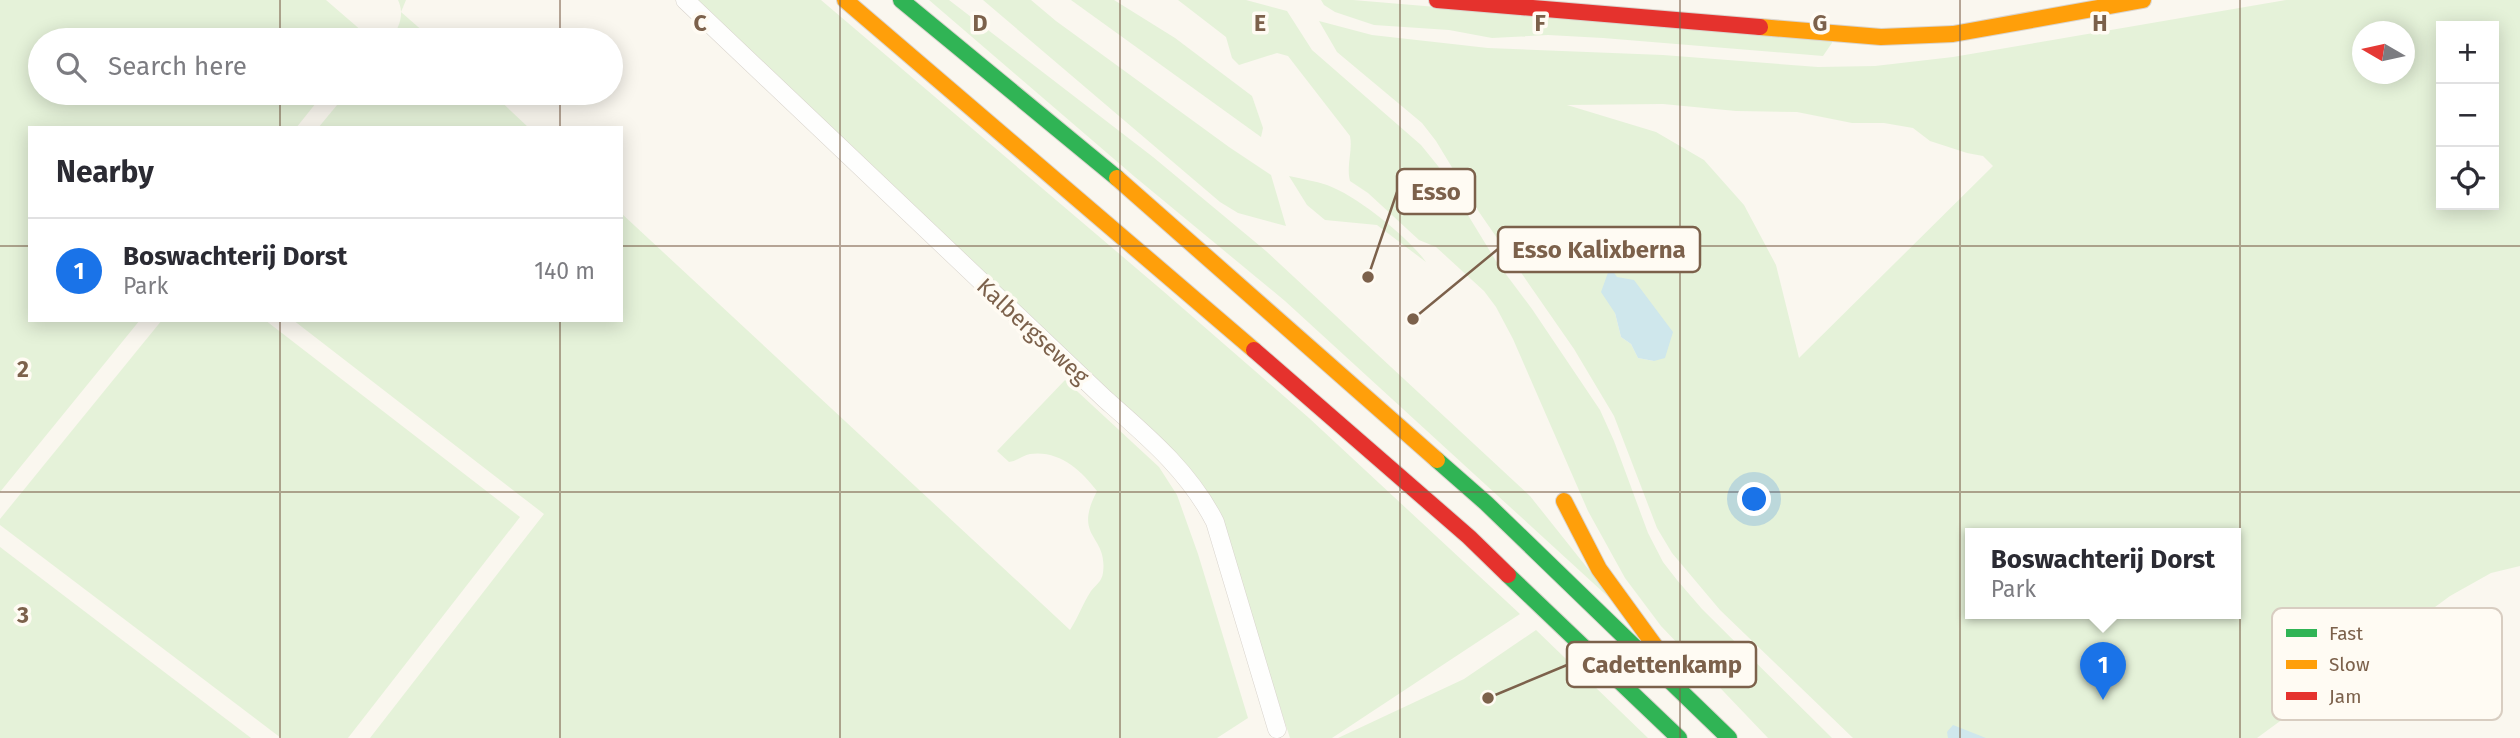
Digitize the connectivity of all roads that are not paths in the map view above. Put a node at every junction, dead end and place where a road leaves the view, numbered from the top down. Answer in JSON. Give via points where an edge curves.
{"nodes":[{"id":1,"x":685,"y":0,"type":"edge"},
{"id":2,"x":845,"y":0,"type":"edge"},
{"id":3,"x":901,"y":0,"type":"edge"},
{"id":4,"x":1437,"y":0,"type":"edge"},
{"id":5,"x":2143,"y":0,"type":"edge"},
{"id":6,"x":1564,"y":501,"type":"dead end"},
{"id":7,"x":1702,"y":711,"type":"junction"},
{"id":8,"x":1277,"y":729,"type":"dead end"},
{"id":9,"x":1679,"y":738,"type":"edge"},
{"id":10,"x":1728,"y":738,"type":"edge"}],
"edges":[{"from":1,"to":8,"type":"street","name":"Kalbergseweg","via":[[1166,453],[1204,500],[1214,522]]},
{"from":2,"to":9,"type":"main road","via":[[1469,537]]},
{"from":3,"to":7,"type":"main road","via":[[1103,165],[1486,503]]},
{"from":4,"to":5,"type":"main road","via":[[1881,37],[1953,34]]},
{"from":6,"to":7,"type":"main road","via":[[1599,569]]},
{"from":7,"to":10,"type":"main road"}]}
